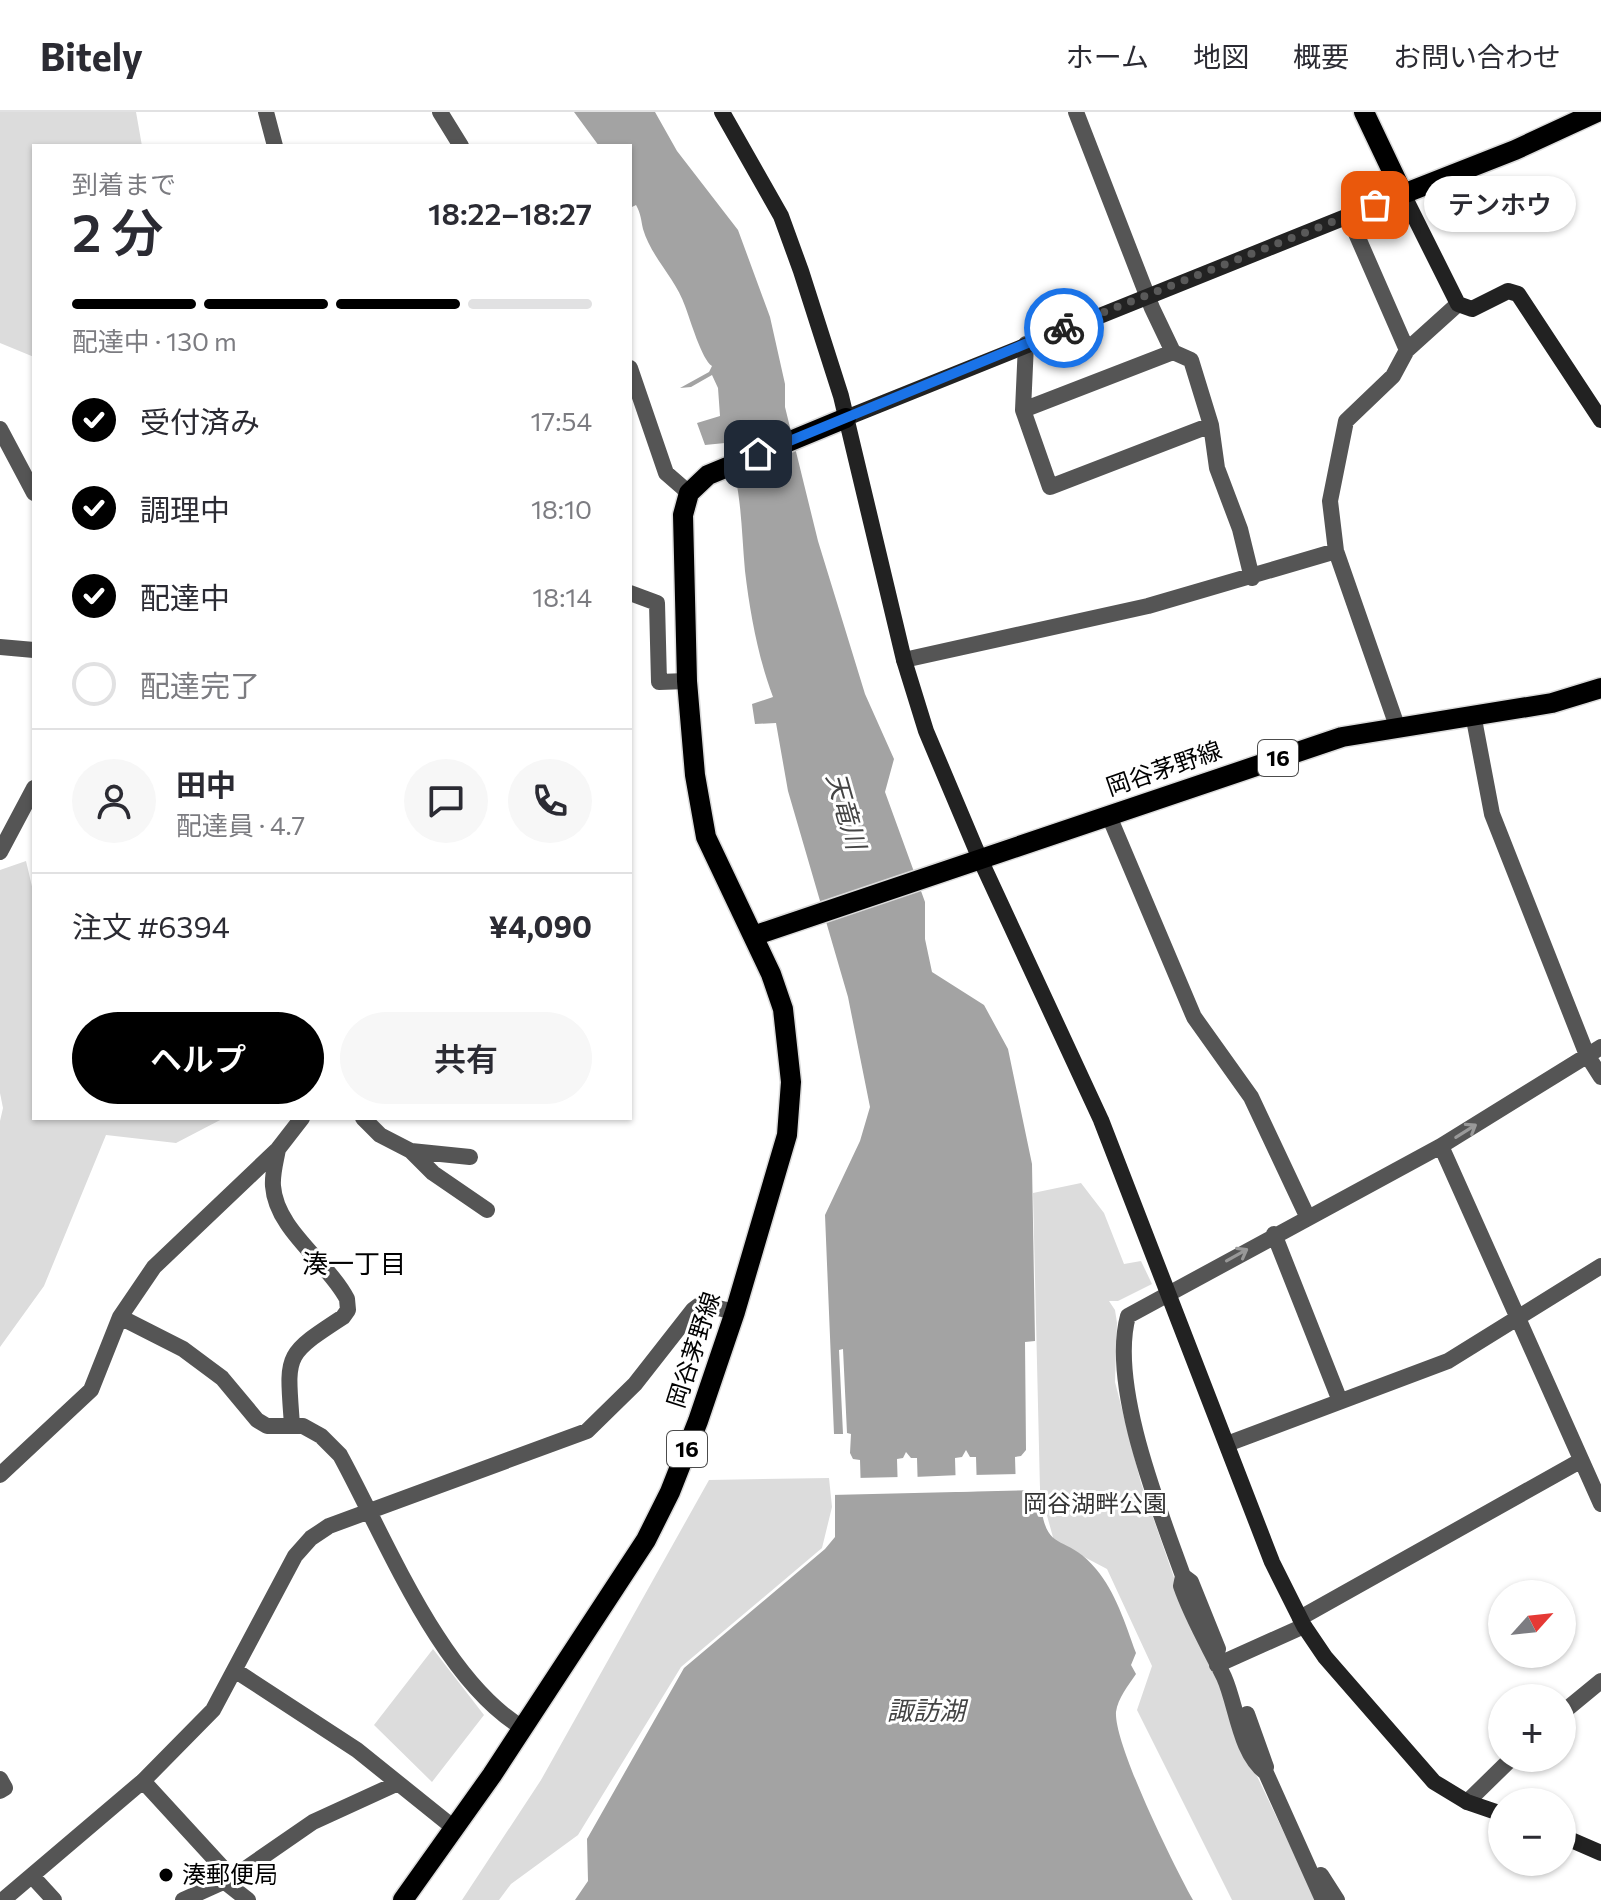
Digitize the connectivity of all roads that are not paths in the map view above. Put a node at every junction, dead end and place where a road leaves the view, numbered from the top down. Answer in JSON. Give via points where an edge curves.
{"nodes":[{"id":1,"x":266,"y":112,"type":"edge"},
{"id":2,"x":440,"y":112,"type":"edge"},
{"id":3,"x":722,"y":112,"type":"edge"},
{"id":4,"x":1076,"y":112,"type":"edge"},
{"id":5,"x":1364,"y":112,"type":"edge"},
{"id":6,"x":1597,"y":112,"type":"edge"},
{"id":7,"x":274,"y":144,"type":"edge"},
{"id":8,"x":460,"y":144,"type":"edge"},
{"id":9,"x":1403,"y":194,"type":"junction"},
{"id":10,"x":1348,"y":215,"type":"junction"},
{"id":11,"x":1147,"y":295,"type":"junction"},
{"id":12,"x":1458,"y":304,"type":"junction"},
{"id":13,"x":1026,"y":344,"type":"junction"},
{"id":14,"x":1407,"y":350,"type":"junction"},
{"id":15,"x":1173,"y":352,"type":"junction"},
{"id":16,"x":632,"y":382,"type":"edge"},
{"id":17,"x":636,"y":409,"type":"edge"},
{"id":18,"x":1023,"y":410,"type":"junction"},
{"id":19,"x":839,"y":420,"type":"junction"},
{"id":20,"x":1601,"y":420,"type":"edge"},
{"id":21,"x":1211,"y":425,"type":"junction"},
{"id":22,"x":0,"y":429,"type":"edge"},
{"id":23,"x":694,"y":487,"type":"junction"},
{"id":24,"x":32,"y":489,"type":"edge"},
{"id":25,"x":1336,"y":551,"type":"junction"},
{"id":26,"x":1252,"y":578,"type":"junction"},
{"id":27,"x":632,"y":594,"type":"edge"},
{"id":28,"x":0,"y":647,"type":"edge"},
{"id":29,"x":32,"y":650,"type":"edge"},
{"id":30,"x":904,"y":660,"type":"junction"},
{"id":31,"x":687,"y":681,"type":"junction"},
{"id":32,"x":1601,"y":688,"type":"edge"},
{"id":33,"x":1473,"y":714,"type":"junction"},
{"id":34,"x":1397,"y":726,"type":"junction"},
{"id":35,"x":32,"y":792,"type":"edge"},
{"id":36,"x":1109,"y":816,"type":"junction"},
{"id":37,"x":0,"y":852,"type":"edge"},
{"id":38,"x":972,"y":862,"type":"junction"},
{"id":39,"x":753,"y":936,"type":"junction"},
{"id":40,"x":1594,"y":1051,"type":"edge"},
{"id":41,"x":1601,"y":1077,"type":"edge"},
{"id":42,"x":300,"y":1120,"type":"edge"},
{"id":43,"x":365,"y":1120,"type":"edge"},
{"id":44,"x":1441,"y":1146,"type":"junction"},
{"id":45,"x":278,"y":1149,"type":"junction"},
{"id":46,"x":411,"y":1151,"type":"junction"},
{"id":47,"x":470,"y":1157,"type":"dead end"},
{"id":48,"x":487,"y":1210,"type":"dead end"},
{"id":49,"x":1307,"y":1216,"type":"junction"},
{"id":50,"x":1274,"y":1234,"type":"junction"},
{"id":51,"x":1601,"y":1266,"type":"edge"},
{"id":52,"x":1169,"y":1293,"type":"junction"},
{"id":53,"x":735,"y":1312,"type":"junction"},
{"id":54,"x":120,"y":1317,"type":"junction"},
{"id":55,"x":1515,"y":1317,"type":"junction"},
{"id":56,"x":1340,"y":1401,"type":"junction"},
{"id":57,"x":292,"y":1425,"type":"junction"},
{"id":58,"x":1227,"y":1444,"type":"junction"},
{"id":59,"x":1580,"y":1461,"type":"junction"},
{"id":60,"x":0,"y":1475,"type":"edge"},
{"id":61,"x":1601,"y":1504,"type":"edge"},
{"id":62,"x":370,"y":1510,"type":"junction"},
{"id":63,"x":1302,"y":1622,"type":"junction"},
{"id":64,"x":1221,"y":1664,"type":"junction"},
{"id":65,"x":236,"y":1671,"type":"junction"},
{"id":66,"x":1601,"y":1681,"type":"edge"},
{"id":67,"x":1576,"y":1702,"type":"edge"},
{"id":68,"x":523,"y":1728,"type":"junction"},
{"id":69,"x":1498,"y":1772,"type":"edge"},
{"id":70,"x":0,"y":1779,"type":"edge"},
{"id":71,"x":143,"y":1781,"type":"junction"},
{"id":72,"x":396,"y":1784,"type":"junction"},
{"id":73,"x":0,"y":1791,"type":"edge"},
{"id":74,"x":1467,"y":1802,"type":"junction"},
{"id":75,"x":1488,"y":1809,"type":"edge"},
{"id":76,"x":454,"y":1828,"type":"junction"},
{"id":77,"x":1576,"y":1842,"type":"edge"},
{"id":78,"x":1601,"y":1853,"type":"edge"},
{"id":79,"x":1312,"y":1871,"type":"junction"},
{"id":80,"x":32,"y":1876,"type":"junction"},
{"id":81,"x":229,"y":1880,"type":"junction"},
{"id":82,"x":3,"y":1900,"type":"edge"},
{"id":83,"x":54,"y":1900,"type":"edge"},
{"id":84,"x":183,"y":1900,"type":"edge"},
{"id":85,"x":248,"y":1900,"type":"edge"},
{"id":86,"x":403,"y":1900,"type":"edge"},
{"id":87,"x":1323,"y":1900,"type":"edge"},
{"id":88,"x":1337,"y":1900,"type":"edge"}],
"edges":[{"from":1,"to":7,"type":"street"},
{"from":2,"to":8,"type":"street"},
{"from":3,"to":19,"type":"street","via":[[781,216]]},
{"from":4,"to":11,"type":"street"},
{"from":5,"to":9,"type":"main road"},
{"from":6,"to":9,"type":"main road"},
{"from":9,"to":10,"type":"street"},
{"from":9,"to":12,"type":"street"},
{"from":10,"to":11,"type":"street"},
{"from":10,"to":14,"type":"street"},
{"from":11,"to":13,"type":"street"},
{"from":11,"to":15,"type":"street"},
{"from":12,"to":14,"type":"street"},
{"from":12,"to":20,"type":"street","via":[[1472,309],[1508,291],[1518,294]]},
{"from":13,"to":18,"type":"street"},
{"from":13,"to":19,"type":"street"},
{"from":14,"to":25,"type":"street","via":[[1393,376],[1346,421],[1330,501]]},
{"from":15,"to":18,"type":"street"},
{"from":15,"to":21,"type":"street","via":[[1191,360]]},
{"from":16,"to":17,"type":"street"},
{"from":17,"to":23,"type":"street","via":[[666,473]]},
{"from":18,"to":21,"type":"street","via":[[1050,487]]},
{"from":19,"to":23,"type":"main road"},
{"from":19,"to":30,"type":"street"},
{"from":21,"to":26,"type":"street","via":[[1217,468]]},
{"from":22,"to":24,"type":"street"},
{"from":23,"to":31,"type":"main road","name":"岡谷茅野線","number":"16","via":[[683,515]]},
{"from":25,"to":26,"type":"street"},
{"from":25,"to":34,"type":"street"},
{"from":26,"to":30,"type":"street"},
{"from":27,"to":31,"type":"street","via":[[657,603],[659,682]]},
{"from":28,"to":29,"type":"street"},
{"from":30,"to":38,"type":"street"},
{"from":31,"to":39,"type":"main road","name":"岡谷茅野線","number":"16","via":[[706,837]]},
{"from":32,"to":33,"type":"main road","name":"岡谷茅野線","number":"16","via":[[1568,700]]},
{"from":33,"to":34,"type":"main road","name":"岡谷茅野線","number":"16"},
{"from":33,"to":40,"type":"street","via":[[1492,814]]},
{"from":34,"to":36,"type":"main road","name":"岡谷茅野線","number":"16","via":[[1342,737]]},
{"from":35,"to":37,"type":"street"},
{"from":36,"to":38,"type":"main road","name":"岡谷茅野線","number":"16"},
{"from":36,"to":49,"type":"street","via":[[1194,1017],[1251,1097]]},
{"from":38,"to":39,"type":"main road","name":"岡谷茅野線","number":"16"},
{"from":38,"to":52,"type":"street","via":[[1101,1120]]},
{"from":39,"to":53,"type":"main road","name":"岡谷茅野線","number":"16","via":[[783,1009],[791,1082],[787,1135]]},
{"from":40,"to":41,"type":"street"},
{"from":44,"to":40,"type":"street","one_way":true},
{"from":42,"to":45,"type":"street"},
{"from":43,"to":46,"type":"street","via":[[380,1135]]},
{"from":44,"to":49,"type":"street"},
{"from":44,"to":55,"type":"street"},
{"from":45,"to":54,"type":"street","via":[[154,1267]]},
{"from":45,"to":57,"type":"street","via":[[276,1199],[341,1287],[348,1310],[299,1346],[288,1371]]},
{"from":46,"to":47,"type":"street"},
{"from":46,"to":48,"type":"street"},
{"from":49,"to":50,"type":"street"},
{"from":52,"to":50,"type":"street","one_way":true},
{"from":50,"to":56,"type":"street"},
{"from":51,"to":55,"type":"street"},
{"from":52,"to":58,"type":"street"},
{"from":52,"to":64,"type":"street","via":[[1128,1316],[1124,1363],[1149,1477]]},
{"from":53,"to":62,"type":"street","via":[[701,1304],[693,1310],[635,1384],[587,1431]]},
{"from":53,"to":68,"type":"main road","name":"岡谷茅野線","number":"16","via":[[676,1478],[646,1540]]},
{"from":54,"to":57,"type":"street","via":[[183,1349],[222,1378],[257,1420],[267,1426]]},
{"from":54,"to":60,"type":"street","via":[[91,1390]]},
{"from":55,"to":56,"type":"street","via":[[1448,1361]]},
{"from":55,"to":59,"type":"street"},
{"from":56,"to":58,"type":"street"},
{"from":57,"to":62,"type":"street","via":[[321,1436],[340,1455]]},
{"from":58,"to":63,"type":"street","via":[[1272,1562]]},
{"from":59,"to":61,"type":"street"},
{"from":59,"to":63,"type":"street"},
{"from":62,"to":65,"type":"street","via":[[329,1526],[295,1556]]},
{"from":62,"to":68,"type":"street","via":[[417,1603],[477,1689]]},
{"from":63,"to":64,"type":"street"},
{"from":63,"to":74,"type":"street","via":[[1350,1688],[1434,1782]]},
{"from":64,"to":79,"type":"street"},
{"from":65,"to":71,"type":"street","via":[[213,1710]]},
{"from":65,"to":72,"type":"street","via":[[357,1750]]},
{"from":66,"to":67,"type":"street"},
{"from":68,"to":76,"type":"main road","name":"岡谷茅野線","number":"16"},
{"from":69,"to":74,"type":"street"},
{"from":70,"to":73,"type":"street","via":[[5,1788]]},
{"from":71,"to":80,"type":"street"},
{"from":71,"to":81,"type":"street"},
{"from":72,"to":76,"type":"street"},
{"from":72,"to":81,"type":"street","via":[[313,1822]]},
{"from":74,"to":75,"type":"street"},
{"from":76,"to":86,"type":"main road","name":"岡谷茅野線","number":"16"},
{"from":77,"to":78,"type":"street"},
{"from":79,"to":87,"type":"street"},
{"from":79,"to":88,"type":"street","via":[[1321,1875]]},
{"from":80,"to":82,"type":"street"},
{"from":80,"to":83,"type":"street"},
{"from":81,"to":84,"type":"street"},
{"from":81,"to":85,"type":"street"}]}
